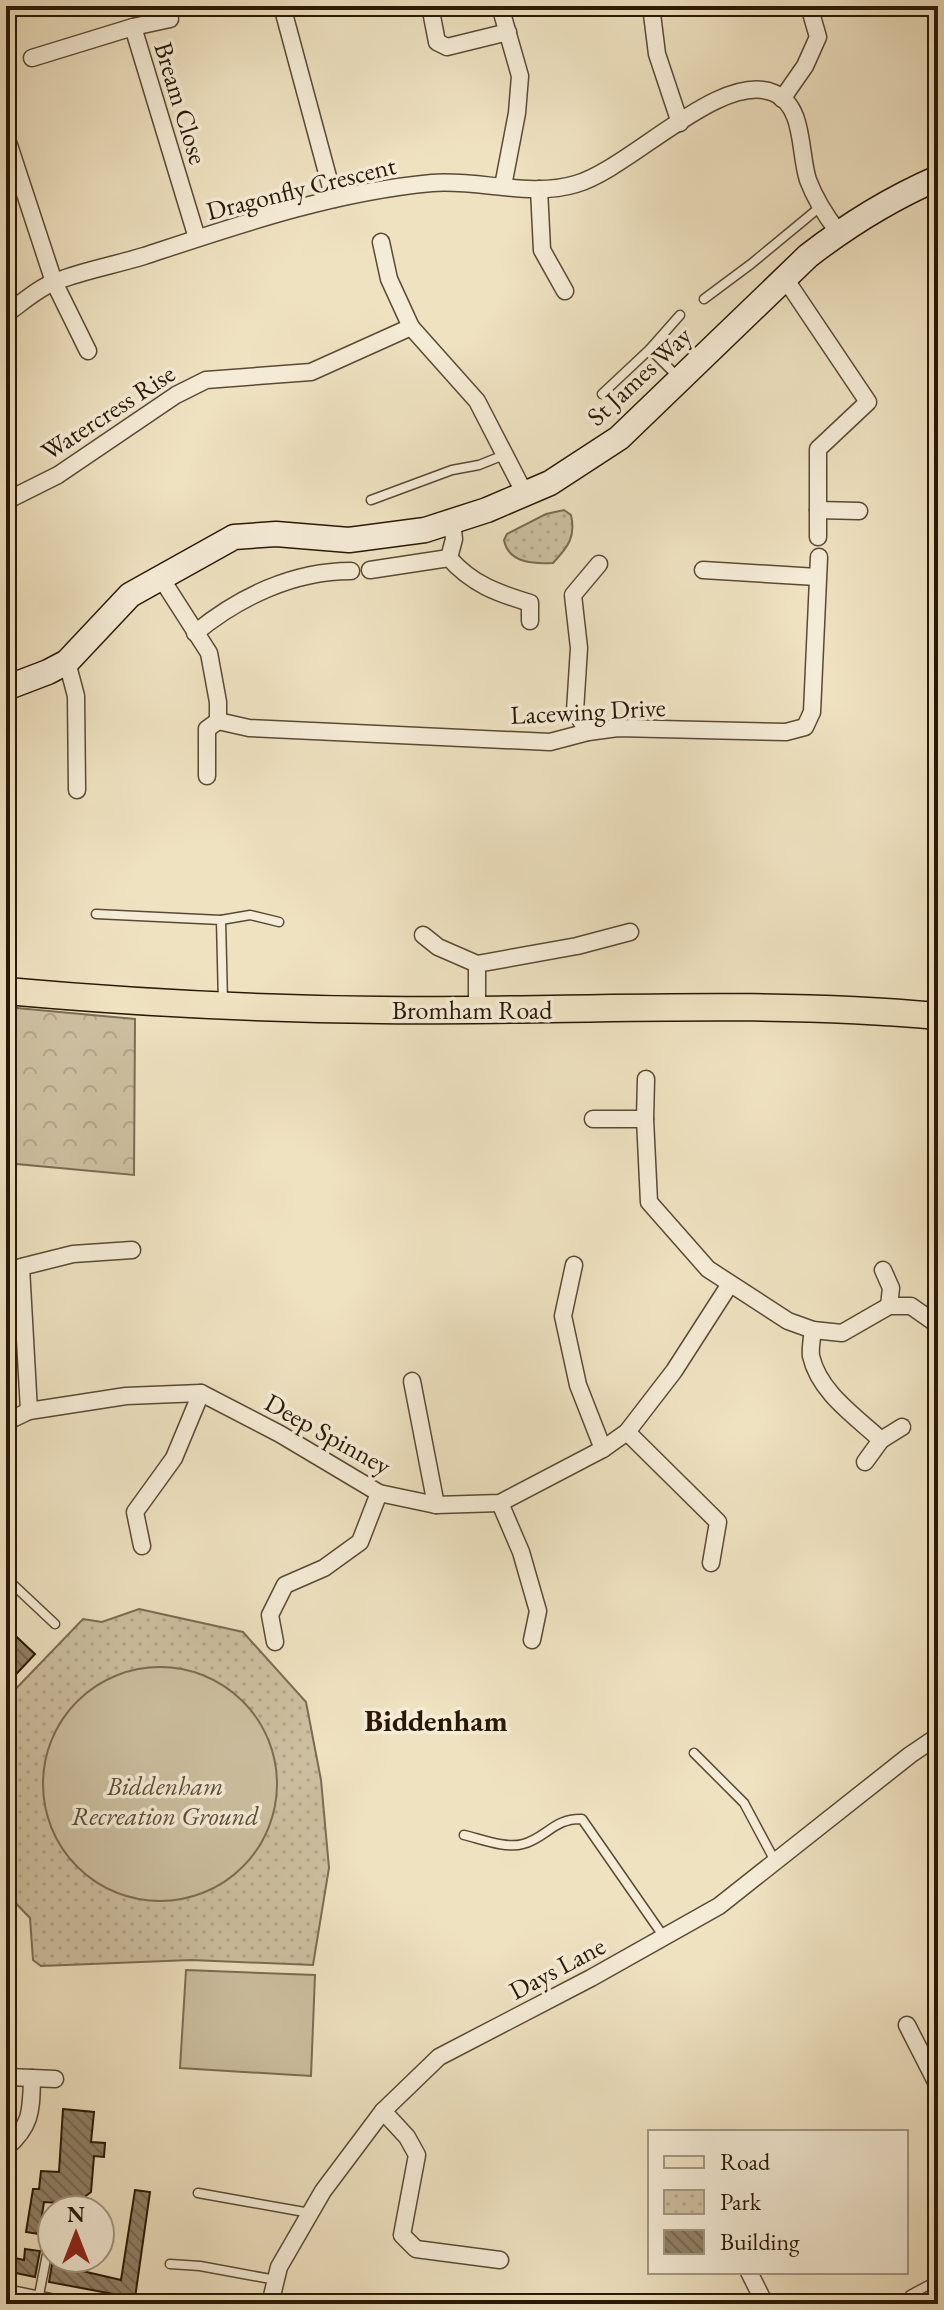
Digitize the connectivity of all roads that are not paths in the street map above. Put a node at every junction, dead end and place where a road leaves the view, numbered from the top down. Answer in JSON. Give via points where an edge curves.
{"nodes":[{"id":1,"x":282,"y":6,"type":"edge"},
{"id":2,"x":430,"y":6,"type":"edge"},
{"id":3,"x":500,"y":6,"type":"edge"},
{"id":4,"x":651,"y":6,"type":"edge"},
{"id":5,"x":809,"y":6,"type":"edge"},
{"id":6,"x":170,"y":19,"type":"dead end"},
{"id":7,"x":133,"y":27,"type":"junction"},
{"id":8,"x":508,"y":32,"type":"junction"},
{"id":9,"x":32,"y":58,"type":"dead end"},
{"id":10,"x":782,"y":99,"type":"junction"},
{"id":11,"x":680,"y":123,"type":"junction"},
{"id":12,"x":6,"y":136,"type":"edge"},
{"id":13,"x":938,"y":178,"type":"edge"},
{"id":14,"x":503,"y":186,"type":"junction"},
{"id":15,"x":539,"y":189,"type":"junction"},
{"id":16,"x":334,"y":199,"type":"junction"},
{"id":17,"x":820,"y":207,"type":"junction"},
{"id":18,"x":838,"y":232,"type":"junction"},
{"id":19,"x":197,"y":238,"type":"junction"},
{"id":20,"x":381,"y":242,"type":"dead end"},
{"id":21,"x":784,"y":277,"type":"junction"},
{"id":22,"x":54,"y":282,"type":"junction"},
{"id":23,"x":565,"y":291,"type":"dead end"},
{"id":24,"x":704,"y":299,"type":"dead end"},
{"id":25,"x":6,"y":314,"type":"edge"},
{"id":26,"x":680,"y":315,"type":"dead end"},
{"id":27,"x":411,"y":327,"type":"junction"},
{"id":28,"x":650,"y":349,"type":"junction"},
{"id":29,"x":88,"y":351,"type":"dead end"},
{"id":30,"x":679,"y":379,"type":"junction"},
{"id":31,"x":602,"y":394,"type":"dead end"},
{"id":32,"x":505,"y":455,"type":"junction"},
{"id":33,"x":525,"y":494,"type":"junction"},
{"id":34,"x":371,"y":500,"type":"dead end"},
{"id":35,"x":6,"y":501,"type":"edge"},
{"id":36,"x":818,"y":510,"type":"junction"},
{"id":37,"x":859,"y":511,"type":"dead end"},
{"id":38,"x":452,"y":522,"type":"junction"},
{"id":39,"x":818,"y":537,"type":"dead end"},
{"id":40,"x":819,"y":557,"type":"dead end"},
{"id":41,"x":449,"y":558,"type":"junction"},
{"id":42,"x":599,"y":564,"type":"dead end"},
{"id":43,"x":370,"y":570,"type":"dead end"},
{"id":44,"x":703,"y":570,"type":"dead end"},
{"id":45,"x":351,"y":571,"type":"dead end"},
{"id":46,"x":817,"y":577,"type":"junction"},
{"id":47,"x":161,"y":578,"type":"junction"},
{"id":48,"x":530,"y":621,"type":"dead end"},
{"id":49,"x":195,"y":633,"type":"junction"},
{"id":50,"x":67,"y":662,"type":"junction"},
{"id":51,"x":6,"y":688,"type":"edge"},
{"id":52,"x":218,"y":721,"type":"junction"},
{"id":53,"x":588,"y":732,"type":"junction"},
{"id":54,"x":207,"y":776,"type":"dead end"},
{"id":55,"x":77,"y":790,"type":"dead end"},
{"id":56,"x":96,"y":914,"type":"dead end"},
{"id":57,"x":221,"y":920,"type":"junction"},
{"id":58,"x":279,"y":922,"type":"dead end"},
{"id":59,"x":630,"y":932,"type":"dead end"},
{"id":60,"x":423,"y":935,"type":"dead end"},
{"id":61,"x":477,"y":964,"type":"junction"},
{"id":62,"x":6,"y":991,"type":"edge"},
{"id":63,"x":223,"y":1004,"type":"junction"},
{"id":64,"x":477,"y":1010,"type":"junction"},
{"id":65,"x":938,"y":1016,"type":"edge"},
{"id":66,"x":646,"y":1079,"type":"dead end"},
{"id":67,"x":593,"y":1119,"type":"dead end"},
{"id":68,"x":645,"y":1119,"type":"junction"},
{"id":69,"x":132,"y":1250,"type":"dead end"},
{"id":70,"x":574,"y":1265,"type":"dead end"},
{"id":71,"x":883,"y":1270,"type":"dead end"},
{"id":72,"x":730,"y":1284,"type":"junction"},
{"id":73,"x":889,"y":1306,"type":"junction"},
{"id":74,"x":938,"y":1325,"type":"edge"},
{"id":75,"x":813,"y":1330,"type":"junction"},
{"id":76,"x":412,"y":1381,"type":"dead end"},
{"id":77,"x":201,"y":1393,"type":"junction"},
{"id":78,"x":29,"y":1411,"type":"junction"},
{"id":79,"x":6,"y":1422,"type":"edge"},
{"id":80,"x":902,"y":1427,"type":"dead end"},
{"id":81,"x":627,"y":1432,"type":"junction"},
{"id":82,"x":881,"y":1440,"type":"junction"},
{"id":83,"x":603,"y":1449,"type":"junction"},
{"id":84,"x":865,"y":1462,"type":"dead end"},
{"id":85,"x":379,"y":1493,"type":"junction"},
{"id":86,"x":500,"y":1503,"type":"junction"},
{"id":87,"x":436,"y":1505,"type":"junction"},
{"id":88,"x":142,"y":1546,"type":"dead end"},
{"id":89,"x":711,"y":1563,"type":"dead end"},
{"id":90,"x":6,"y":1578,"type":"edge"},
{"id":91,"x":55,"y":1624,"type":"dead end"},
{"id":92,"x":532,"y":1640,"type":"dead end"},
{"id":93,"x":275,"y":1642,"type":"dead end"},
{"id":94,"x":938,"y":1736,"type":"edge"},
{"id":95,"x":694,"y":1753,"type":"dead end"},
{"id":96,"x":464,"y":1835,"type":"dead end"},
{"id":97,"x":775,"y":1862,"type":"junction"},
{"id":98,"x":664,"y":1937,"type":"junction"},
{"id":99,"x":907,"y":2025,"type":"dead end"},
{"id":100,"x":9,"y":2077,"type":"dead end"},
{"id":101,"x":32,"y":2078,"type":"junction"},
{"id":102,"x":55,"y":2079,"type":"dead end"},
{"id":103,"x":938,"y":2086,"type":"edge"},
{"id":104,"x":383,"y":2111,"type":"junction"},
{"id":105,"x":6,"y":2148,"type":"edge"},
{"id":106,"x":198,"y":2193,"type":"dead end"},
{"id":107,"x":311,"y":2213,"type":"junction"},
{"id":108,"x":500,"y":2260,"type":"dead end"},
{"id":109,"x":170,"y":2264,"type":"dead end"},
{"id":110,"x":43,"y":2274,"type":"edge"},
{"id":111,"x":750,"y":2274,"type":"edge"},
{"id":112,"x":276,"y":2280,"type":"junction"},
{"id":113,"x":938,"y":2280,"type":"edge"},
{"id":114,"x":6,"y":2293,"type":"edge"},
{"id":115,"x":910,"y":2295,"type":"dead end"},
{"id":116,"x":38,"y":2300,"type":"junction"},
{"id":117,"x":60,"y":2304,"type":"edge"},
{"id":118,"x":270,"y":2304,"type":"edge"},
{"id":119,"x":765,"y":2304,"type":"edge"}],
"edges":[{"from":1,"to":16,"type":"street"},
{"from":2,"to":8,"type":"street","via":[[437,42],[447,47]]},
{"from":3,"to":8,"type":"street"},
{"from":4,"to":11,"type":"street","via":[[657,54]]},
{"from":5,"to":10,"type":"street","via":[[818,37]]},
{"from":6,"to":7,"type":"street","name":"Bream Close"},
{"from":7,"to":9,"type":"street","name":"Bream Close"},
{"from":7,"to":19,"type":"street","name":"Bream Close"},
{"from":8,"to":14,"type":"street","via":[[520,76]]},
{"from":10,"to":11,"type":"street","name":"Dragonfly Crescent","via":[[750,88],[724,94]]},
{"from":10,"to":17,"type":"street","via":[[792,109]]},
{"from":11,"to":15,"type":"street","name":"Dragonfly Crescent","via":[[577,184]]},
{"from":12,"to":22,"type":"street"},
{"from":13,"to":18,"type":"street","name":"St James Way"},
{"from":14,"to":15,"type":"street","name":"Dragonfly Crescent"},
{"from":14,"to":16,"type":"street","name":"Dragonfly Crescent","via":[[437,182]]},
{"from":15,"to":23,"type":"street","via":[[542,250]]},
{"from":16,"to":19,"type":"street","name":"Dragonfly Crescent"},
{"from":17,"to":18,"type":"street"},
{"from":17,"to":24,"type":"lane"},
{"from":18,"to":21,"type":"street","name":"St James Way"},
{"from":19,"to":22,"type":"street","name":"Dragonfly Crescent"},
{"from":20,"to":27,"type":"street","via":[[389,279]]},
{"from":21,"to":30,"type":"street","name":"St James Way"},
{"from":21,"to":36,"type":"street","via":[[868,402],[818,449]]},
{"from":22,"to":25,"type":"street","name":"Dragonfly Crescent"},
{"from":22,"to":29,"type":"street"},
{"from":26,"to":28,"type":"lane"},
{"from":27,"to":32,"type":"street","via":[[477,401]]},
{"from":27,"to":35,"type":"street","name":"Watercress Rise","via":[[311,372],[206,380],[58,475]]},
{"from":28,"to":30,"type":"lane"},
{"from":28,"to":31,"type":"lane"},
{"from":30,"to":33,"type":"street","name":"St James Way","via":[[619,438]]},
{"from":32,"to":33,"type":"street"},
{"from":32,"to":34,"type":"lane"},
{"from":33,"to":38,"type":"street","name":"St James Way"},
{"from":36,"to":37,"type":"street"},
{"from":36,"to":39,"type":"street"},
{"from":38,"to":41,"type":"street"},
{"from":38,"to":47,"type":"street","name":"St James Way","via":[[349,540],[276,534],[234,537]]},
{"from":40,"to":46,"type":"street"},
{"from":41,"to":43,"type":"street"},
{"from":41,"to":48,"type":"street","via":[[483,587],[530,603]]},
{"from":42,"to":53,"type":"street","via":[[573,595],[579,648],[575,711]]},
{"from":44,"to":46,"type":"street"},
{"from":45,"to":49,"type":"street","via":[[307,575],[246,596]]},
{"from":46,"to":53,"type":"street","name":"Lacewing Drive","via":[[812,712],[805,727],[786,732]]},
{"from":47,"to":49,"type":"street"},
{"from":47,"to":50,"type":"street","name":"St James Way","via":[[130,595]]},
{"from":49,"to":52,"type":"street","via":[[209,653]]},
{"from":50,"to":51,"type":"street","name":"St James Way"},
{"from":50,"to":55,"type":"street","via":[[76,696]]},
{"from":52,"to":53,"type":"street","name":"Lacewing Drive","via":[[249,728],[550,742]]},
{"from":52,"to":54,"type":"street","via":[[207,729]]},
{"from":56,"to":57,"type":"lane"},
{"from":57,"to":58,"type":"lane","via":[[250,915]]},
{"from":57,"to":63,"type":"lane"},
{"from":59,"to":61,"type":"street"},
{"from":60,"to":61,"type":"street"},
{"from":61,"to":64,"type":"street"},
{"from":62,"to":63,"type":"main road","name":"Bromham Road"},
{"from":63,"to":64,"type":"main road","name":"Bromham Road"},
{"from":64,"to":65,"type":"main road","name":"Bromham Road","via":[[830,1009]]},
{"from":66,"to":68,"type":"street"},
{"from":67,"to":68,"type":"street"},
{"from":68,"to":72,"type":"street","via":[[649,1202],[708,1269]]},
{"from":69,"to":78,"type":"street","via":[[73,1254],[21,1267]]},
{"from":70,"to":83,"type":"street","via":[[563,1316],[578,1385]]},
{"from":71,"to":73,"type":"street","via":[[891,1288]]},
{"from":72,"to":75,"type":"street","via":[[788,1321]]},
{"from":72,"to":81,"type":"street","name":"Deep Spinney"},
{"from":73,"to":74,"type":"street","via":[[911,1306]]},
{"from":73,"to":75,"type":"street","via":[[842,1333]]},
{"from":75,"to":82,"type":"street","via":[[811,1354],[820,1378]]},
{"from":76,"to":87,"type":"street"},
{"from":77,"to":78,"type":"street","name":"Deep Spinney","via":[[126,1396]]},
{"from":77,"to":85,"type":"street","name":"Deep Spinney"},
{"from":77,"to":88,"type":"street","via":[[174,1458],[135,1512]]},
{"from":78,"to":79,"type":"street","name":"Deep Spinney"},
{"from":80,"to":82,"type":"street"},
{"from":81,"to":83,"type":"street","name":"Deep Spinney"},
{"from":81,"to":89,"type":"street","via":[[718,1522]]},
{"from":82,"to":84,"type":"street"},
{"from":83,"to":86,"type":"street","name":"Deep Spinney"},
{"from":85,"to":87,"type":"street","name":"Deep Spinney"},
{"from":85,"to":93,"type":"street","via":[[360,1542],[324,1568],[285,1585],[270,1615]]},
{"from":86,"to":87,"type":"street","name":"Deep Spinney"},
{"from":86,"to":92,"type":"street","via":[[538,1611]]},
{"from":90,"to":91,"type":"lane"},
{"from":94,"to":97,"type":"street","name":"Days Lane"},
{"from":95,"to":97,"type":"lane","via":[[744,1803]]},
{"from":96,"to":98,"type":"lane","via":[[523,1844],[567,1818],[582,1819]]},
{"from":97,"to":98,"type":"street","name":"Days Lane","via":[[719,1906]]},
{"from":98,"to":104,"type":"street","name":"Days Lane","via":[[439,2057]]},
{"from":99,"to":103,"type":"street"},
{"from":100,"to":101,"type":"street"},
{"from":101,"to":102,"type":"street"},
{"from":101,"to":105,"type":"street","via":[[30,2116]]},
{"from":104,"to":107,"type":"street","name":"Days Lane"},
{"from":104,"to":108,"type":"street","via":[[417,2155],[402,2235],[416,2249]]},
{"from":106,"to":107,"type":"lane"},
{"from":107,"to":112,"type":"street","name":"Days Lane"},
{"from":109,"to":112,"type":"lane"},
{"from":110,"to":116,"type":"lane"},
{"from":111,"to":119,"type":"street"},
{"from":112,"to":118,"type":"street","name":"Days Lane"},
{"from":113,"to":115,"type":"lane"},
{"from":114,"to":116,"type":"street"},
{"from":116,"to":117,"type":"street"}]}
